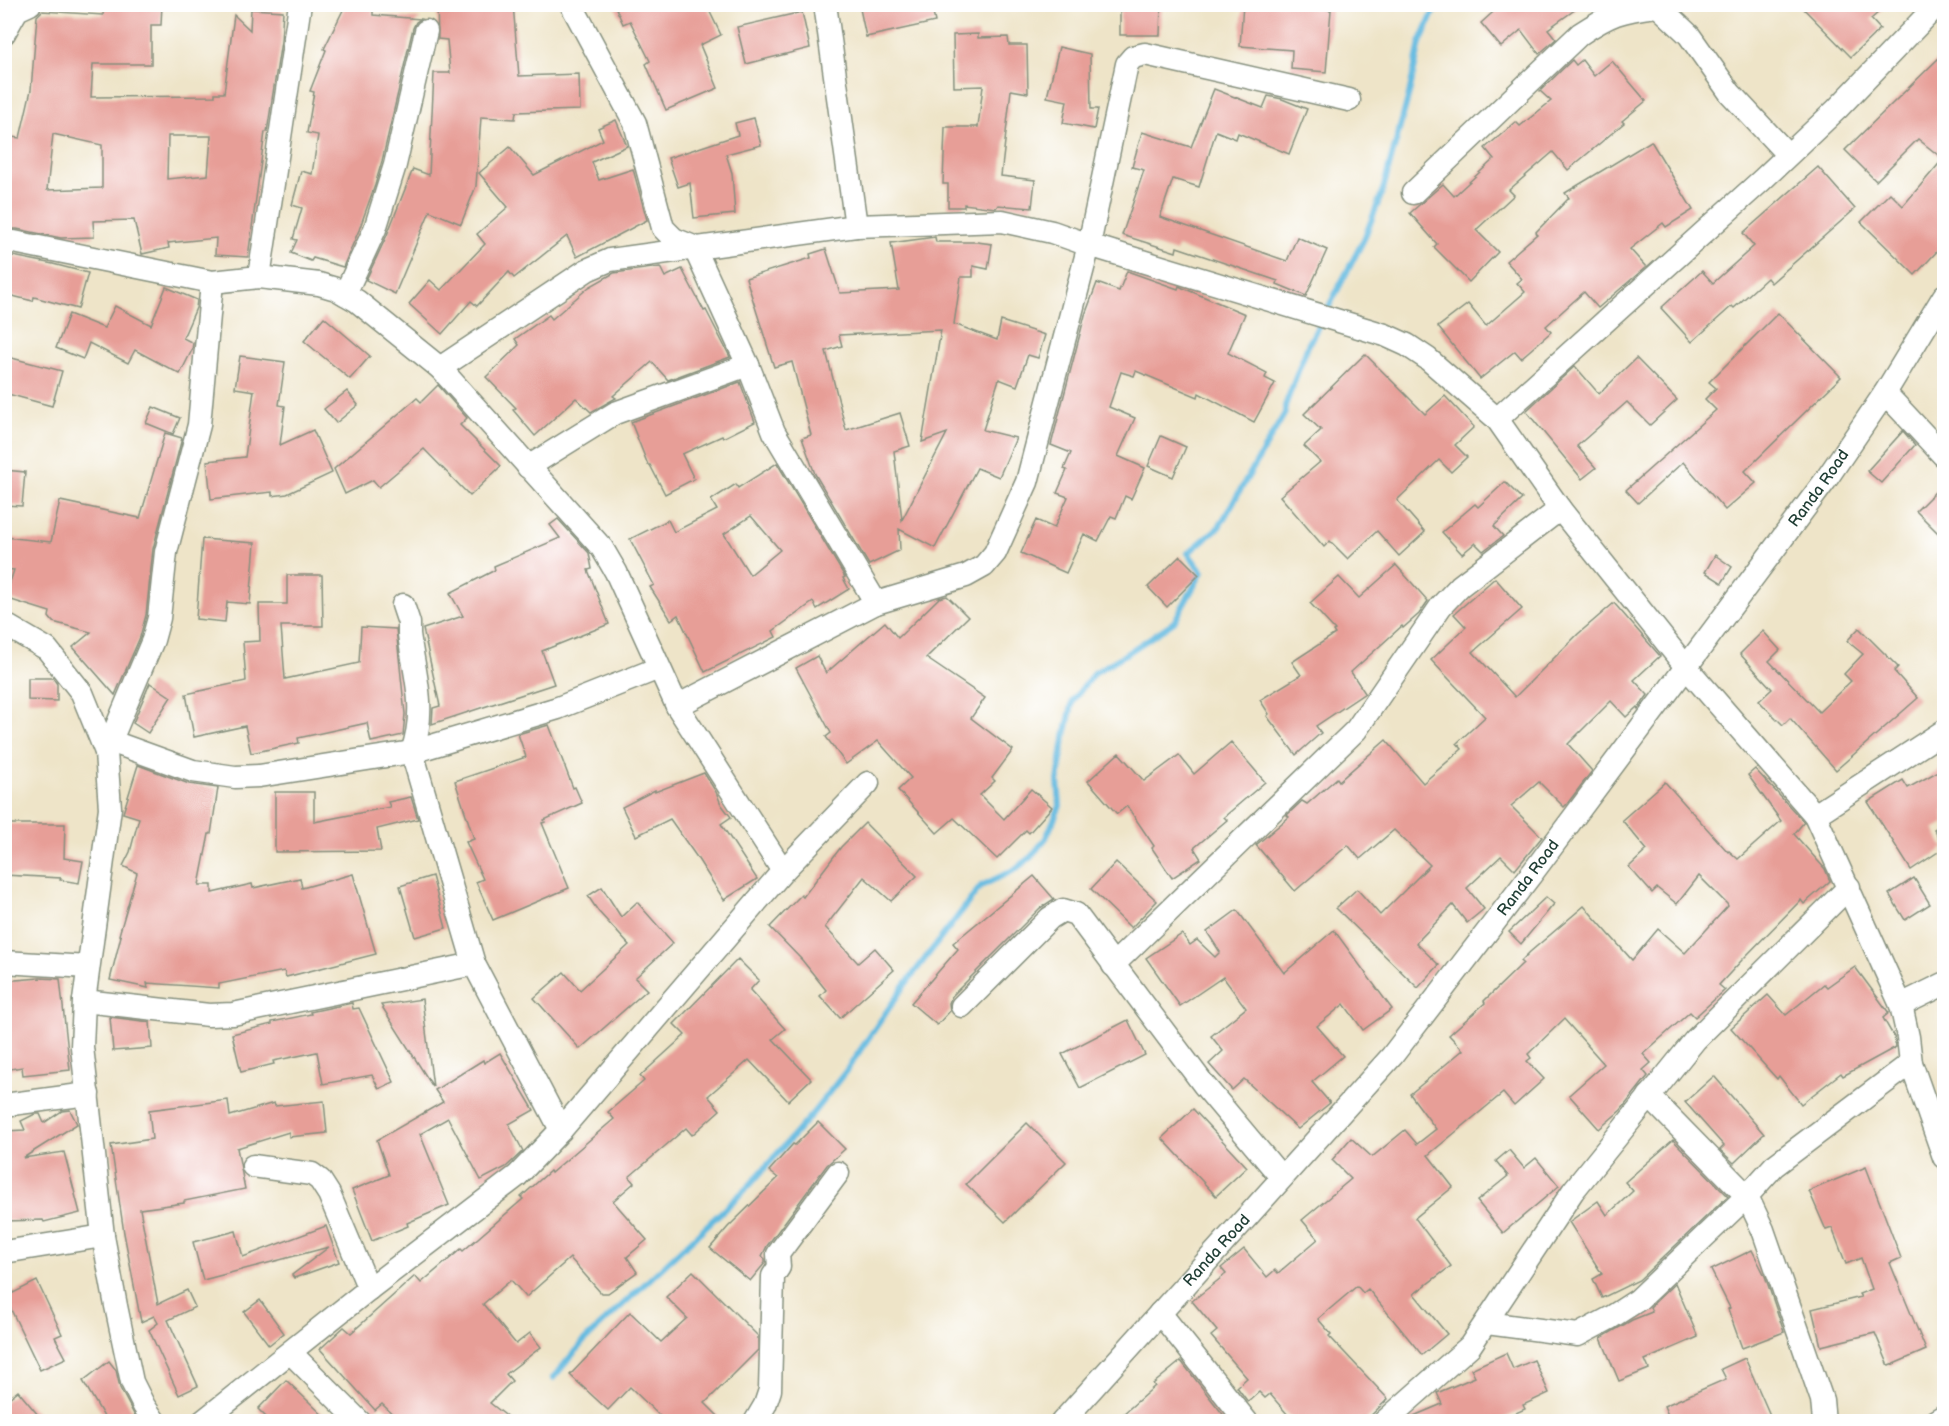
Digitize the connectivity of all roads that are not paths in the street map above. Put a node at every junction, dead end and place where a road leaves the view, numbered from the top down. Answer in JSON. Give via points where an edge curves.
{"nodes":[{"id":1,"x":30,"y":4,"type":"edge"},
{"id":2,"x":300,"y":4,"type":"edge"},
{"id":3,"x":571,"y":4,"type":"edge"},
{"id":4,"x":825,"y":4,"type":"edge"},
{"id":5,"x":1938,"y":4,"type":"edge"},
{"id":6,"x":1657,"y":5,"type":"edge"},
{"id":7,"x":426,"y":31,"type":"dead end"},
{"id":8,"x":4,"y":33,"type":"edge"},
{"id":9,"x":1350,"y":100,"type":"dead end"},
{"id":10,"x":1787,"y":154,"type":"junction"},
{"id":11,"x":1413,"y":194,"type":"dead end"},
{"id":12,"x":856,"y":226,"type":"junction"},
{"id":13,"x":4,"y":243,"type":"edge"},
{"id":14,"x":1089,"y":245,"type":"junction"},
{"id":15,"x":694,"y":247,"type":"junction"},
{"id":16,"x":259,"y":277,"type":"junction"},
{"id":17,"x":212,"y":282,"type":"junction"},
{"id":18,"x":345,"y":294,"type":"junction"},
{"id":19,"x":1944,"y":296,"type":"edge"},
{"id":20,"x":748,"y":365,"type":"junction"},
{"id":21,"x":440,"y":368,"type":"junction"},
{"id":22,"x":1885,"y":393,"type":"junction"},
{"id":23,"x":1497,"y":419,"type":"junction"},
{"id":24,"x":1944,"y":456,"type":"edge"},
{"id":25,"x":528,"y":467,"type":"junction"},
{"id":26,"x":1560,"y":509,"type":"junction"},
{"id":27,"x":876,"y":603,"type":"junction"},
{"id":28,"x":403,"y":605,"type":"dead end"},
{"id":29,"x":4,"y":624,"type":"edge"},
{"id":30,"x":1686,"y":667,"type":"junction"},
{"id":31,"x":659,"y":668,"type":"junction"},
{"id":32,"x":677,"y":706,"type":"junction"},
{"id":33,"x":1944,"y":731,"type":"edge"},
{"id":34,"x":108,"y":746,"type":"junction"},
{"id":35,"x":412,"y":752,"type":"junction"},
{"id":36,"x":868,"y":783,"type":"dead end"},
{"id":37,"x":1815,"y":815,"type":"junction"},
{"id":38,"x":783,"y":871,"type":"junction"},
{"id":39,"x":1849,"y":888,"type":"junction"},
{"id":40,"x":4,"y":962,"type":"edge"},
{"id":41,"x":474,"y":964,"type":"junction"},
{"id":42,"x":1113,"y":965,"type":"junction"},
{"id":43,"x":88,"y":968,"type":"junction"},
{"id":44,"x":1944,"y":984,"type":"edge"},
{"id":45,"x":84,"y":1001,"type":"junction"},
{"id":46,"x":1901,"y":1005,"type":"junction"},
{"id":47,"x":962,"y":1006,"type":"dead end"},
{"id":48,"x":1911,"y":1063,"type":"junction"},
{"id":49,"x":88,"y":1094,"type":"junction"},
{"id":50,"x":1649,"y":1096,"type":"junction"},
{"id":51,"x":4,"y":1105,"type":"edge"},
{"id":52,"x":561,"y":1130,"type":"junction"},
{"id":53,"x":1944,"y":1157,"type":"edge"},
{"id":54,"x":253,"y":1166,"type":"dead end"},
{"id":55,"x":838,"y":1173,"type":"dead end"},
{"id":56,"x":1281,"y":1177,"type":"junction"},
{"id":57,"x":1747,"y":1196,"type":"junction"},
{"id":58,"x":103,"y":1236,"type":"junction"},
{"id":59,"x":4,"y":1252,"type":"edge"},
{"id":60,"x":369,"y":1289,"type":"junction"},
{"id":61,"x":1160,"y":1312,"type":"junction"},
{"id":62,"x":1487,"y":1323,"type":"junction"},
{"id":63,"x":291,"y":1353,"type":"junction"},
{"id":64,"x":1944,"y":1416,"type":"edge"},
{"id":65,"x":155,"y":1422,"type":"edge"},
{"id":66,"x":202,"y":1422,"type":"edge"},
{"id":67,"x":360,"y":1422,"type":"edge"},
{"id":68,"x":755,"y":1422,"type":"edge"},
{"id":69,"x":1062,"y":1422,"type":"edge"},
{"id":70,"x":1247,"y":1422,"type":"edge"},
{"id":71,"x":1384,"y":1422,"type":"edge"},
{"id":72,"x":1824,"y":1422,"type":"edge"},
{"id":73,"x":1934,"y":1422,"type":"edge"}],
"edges":[{"from":1,"to":8,"type":"street","via":[[17,10]]},
{"from":2,"to":16,"type":"street"},
{"from":3,"to":15,"type":"street","via":[[636,123],[663,228],[674,239]]},
{"from":4,"to":12,"type":"street"},
{"from":5,"to":10,"type":"street","via":[[1837,109]]},
{"from":6,"to":10,"type":"street","via":[[1689,35],[1730,93]]},
{"from":6,"to":11,"type":"street","via":[[1606,17],[1580,34]]},
{"from":7,"to":18,"type":"street","via":[[395,165],[375,229]]},
{"from":9,"to":14,"type":"street","via":[[1145,54],[1133,57],[1127,64]]},
{"from":10,"to":23,"type":"street"},
{"from":12,"to":14,"type":"street","via":[[1002,221]]},
{"from":12,"to":15,"type":"street"},
{"from":13,"to":17,"type":"street","via":[[75,253]]},
{"from":14,"to":23,"type":"street","via":[[1385,335],[1428,359]]},
{"from":14,"to":27,"type":"street","via":[[1027,482],[995,553],[984,566],[966,576]]},
{"from":15,"to":20,"type":"street"},
{"from":15,"to":21,"type":"street","via":[[610,260],[587,270]]},
{"from":16,"to":17,"type":"street"},
{"from":16,"to":18,"type":"street","via":[[319,284]]},
{"from":17,"to":34,"type":"street","via":[[199,425],[166,552],[159,618]]},
{"from":18,"to":21,"type":"street"},
{"from":19,"to":22,"type":"street","name":"Randa Road"},
{"from":20,"to":25,"type":"street","via":[[615,413]]},
{"from":20,"to":27,"type":"street","via":[[774,432]]},
{"from":21,"to":25,"type":"street"},
{"from":22,"to":24,"type":"street"},
{"from":22,"to":30,"type":"street","name":"Randa Road","via":[[1825,481]]},
{"from":23,"to":26,"type":"street"},
{"from":25,"to":31,"type":"street","via":[[602,548]]},
{"from":26,"to":30,"type":"street"},
{"from":26,"to":42,"type":"street","via":[[1460,586],[1441,606],[1356,730]]},
{"from":27,"to":32,"type":"street"},
{"from":28,"to":35,"type":"street","via":[[410,623],[420,708],[419,731]]},
{"from":29,"to":34,"type":"street","via":[[47,649],[82,693]]},
{"from":30,"to":37,"type":"street"},
{"from":30,"to":56,"type":"street","name":"Randa Road","via":[[1392,1056]]},
{"from":31,"to":32,"type":"street"},
{"from":31,"to":35,"type":"street","via":[[558,708]]},
{"from":32,"to":38,"type":"street"},
{"from":33,"to":37,"type":"street"},
{"from":34,"to":35,"type":"street","via":[[193,771],[235,777]]},
{"from":34,"to":43,"type":"street","via":[[110,808]]},
{"from":35,"to":41,"type":"street"},
{"from":36,"to":38,"type":"street"},
{"from":37,"to":39,"type":"street"},
{"from":38,"to":52,"type":"street"},
{"from":39,"to":46,"type":"street"},
{"from":39,"to":50,"type":"street","via":[[1695,1040]]},
{"from":40,"to":43,"type":"street"},
{"from":41,"to":45,"type":"street","via":[[233,1014],[209,1015]]},
{"from":41,"to":52,"type":"street"},
{"from":42,"to":47,"type":"street","via":[[1076,914],[1063,910],[1050,918]]},
{"from":42,"to":56,"type":"street","via":[[1204,1085]]},
{"from":43,"to":45,"type":"street"},
{"from":44,"to":46,"type":"street"},
{"from":45,"to":49,"type":"street","via":[[82,1047]]},
{"from":46,"to":48,"type":"street"},
{"from":48,"to":53,"type":"street"},
{"from":48,"to":57,"type":"street","via":[[1774,1166]]},
{"from":49,"to":51,"type":"street"},
{"from":49,"to":58,"type":"street"},
{"from":50,"to":57,"type":"street"},
{"from":50,"to":62,"type":"street","via":[[1573,1191]]},
{"from":52,"to":60,"type":"street","via":[[517,1176]]},
{"from":54,"to":60,"type":"street","via":[[312,1174],[320,1180]]},
{"from":55,"to":68,"type":"street","via":[[778,1254],[779,1267],[773,1276],[770,1389]]},
{"from":56,"to":61,"type":"street","name":"Randa Road"},
{"from":57,"to":62,"type":"street","via":[[1638,1300],[1578,1335]]},
{"from":57,"to":72,"type":"street","via":[[1822,1400]]},
{"from":58,"to":59,"type":"street"},
{"from":58,"to":65,"type":"street","via":[[132,1382]]},
{"from":60,"to":63,"type":"street"},
{"from":61,"to":69,"type":"street","name":"Randa Road"},
{"from":61,"to":70,"type":"street"},
{"from":62,"to":71,"type":"street","via":[[1470,1346]]},
{"from":63,"to":66,"type":"street"},
{"from":63,"to":67,"type":"street"},
{"from":64,"to":73,"type":"street"}]}
